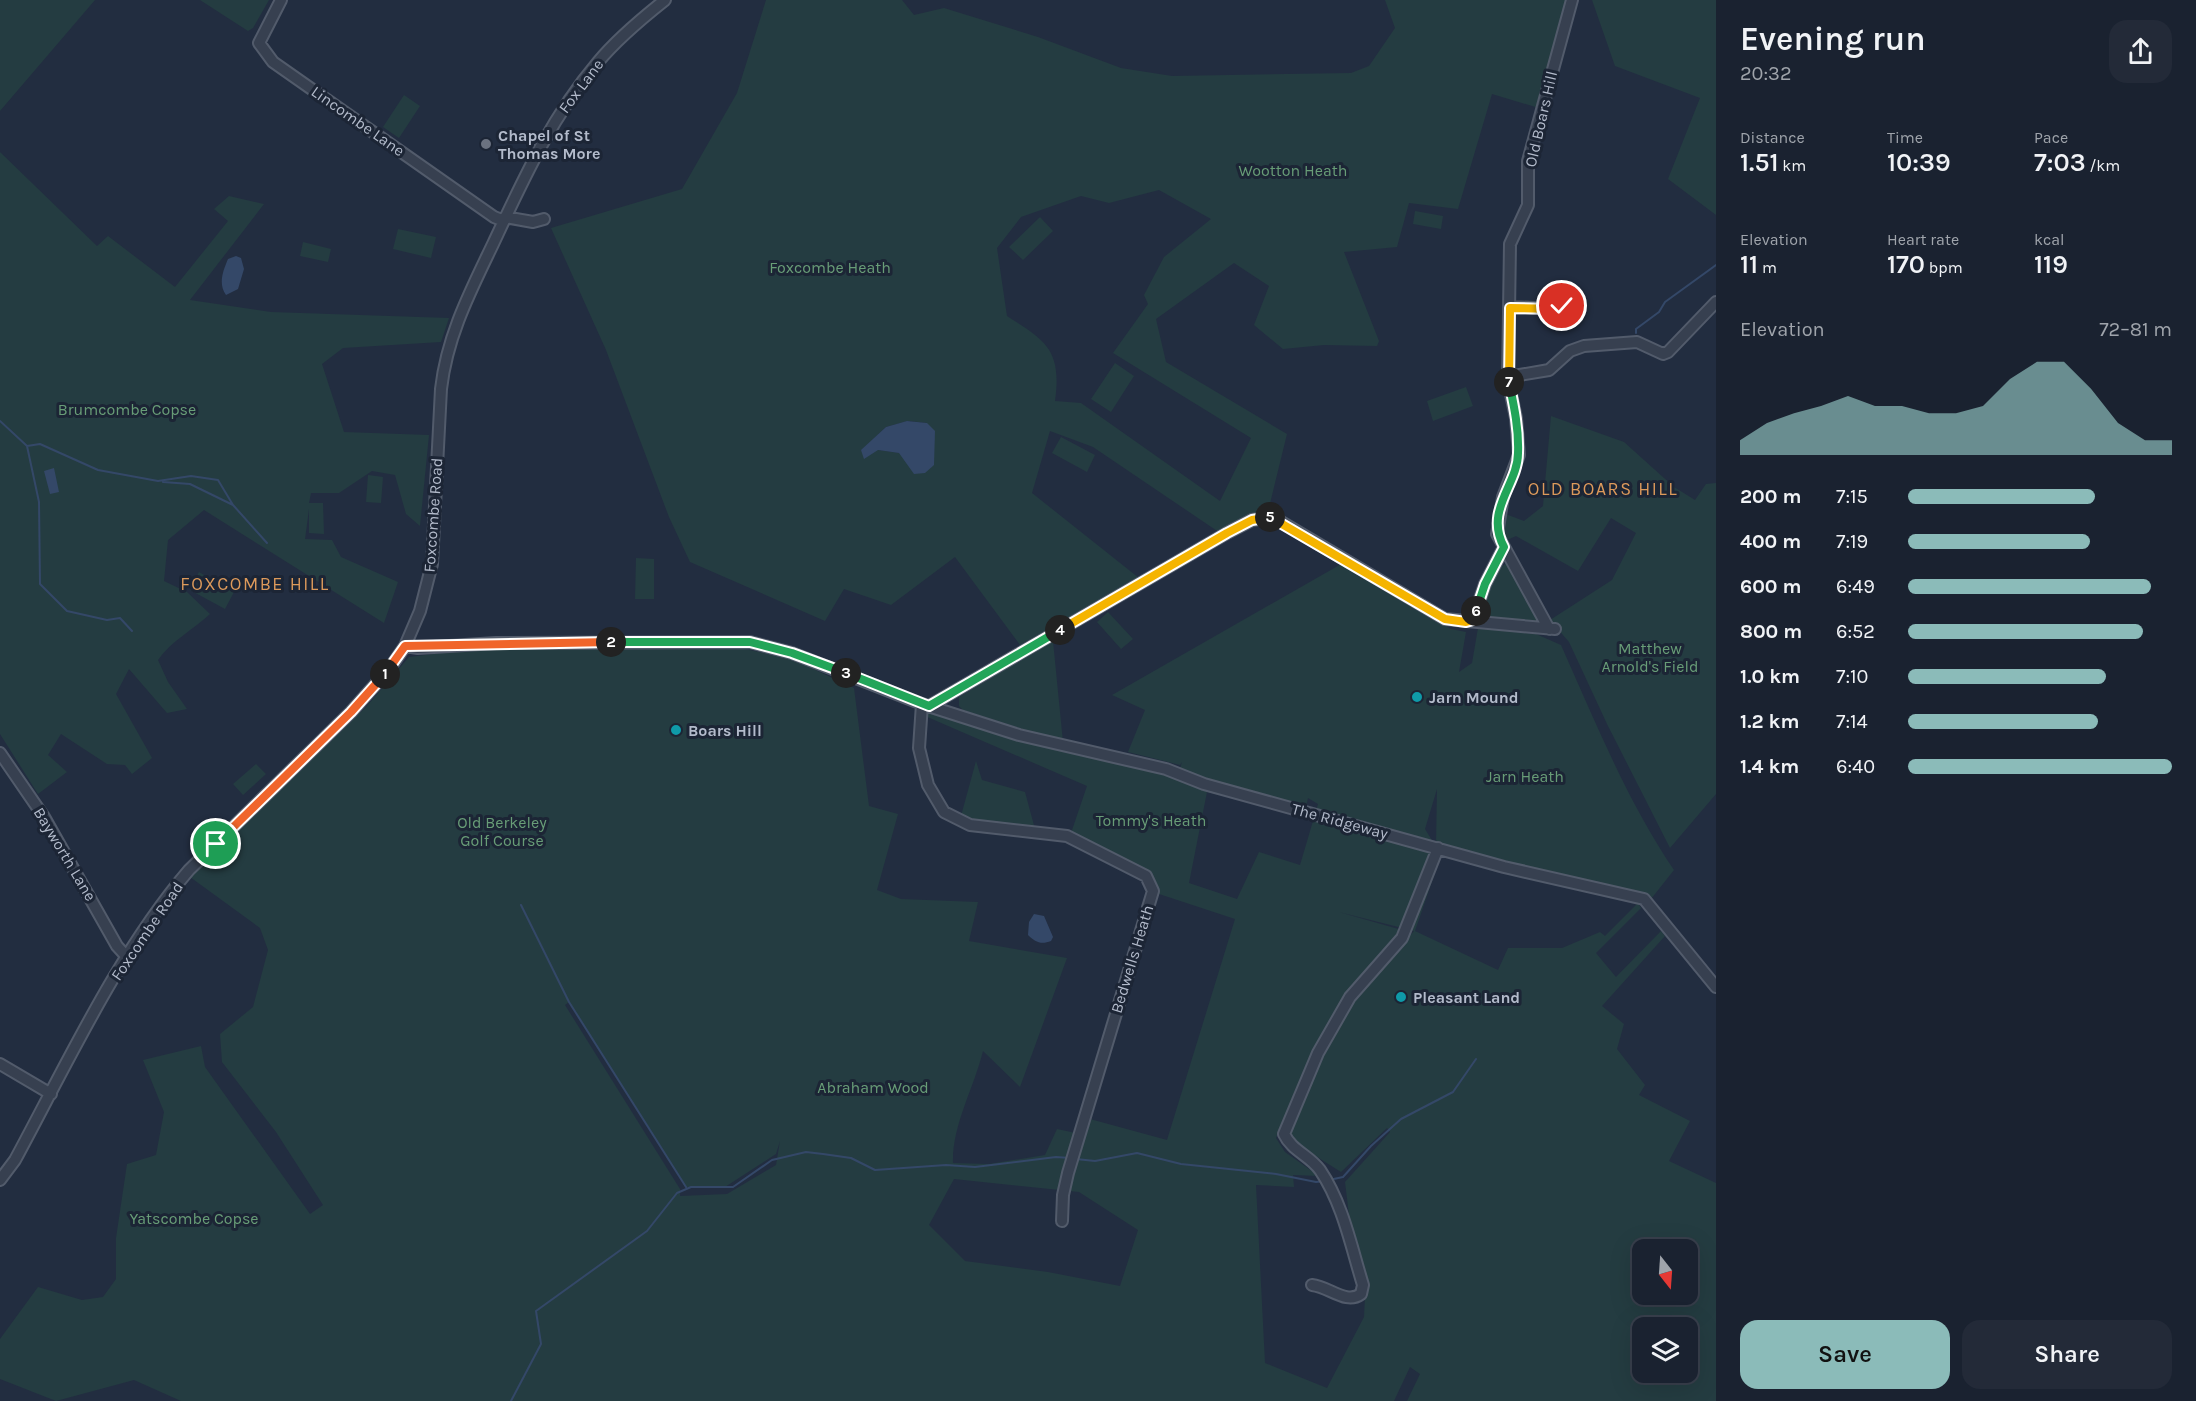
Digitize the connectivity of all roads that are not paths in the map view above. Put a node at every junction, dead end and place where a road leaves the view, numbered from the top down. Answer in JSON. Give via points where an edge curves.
{"nodes":[{"id":1,"x":281,"y":0,"type":"edge"},
{"id":2,"x":665,"y":0,"type":"edge"},
{"id":3,"x":1572,"y":0,"type":"edge"},
{"id":4,"x":504,"y":219,"type":"junction"},
{"id":5,"x":544,"y":219,"type":"dead end"},
{"id":6,"x":1567,"y":301,"type":"dead end"},
{"id":7,"x":1716,"y":302,"type":"edge"},
{"id":8,"x":1510,"y":308,"type":"junction"},
{"id":9,"x":1508,"y":377,"type":"junction"},
{"id":10,"x":1504,"y":547,"type":"junction"},
{"id":11,"x":1473,"y":620,"type":"junction"},
{"id":12,"x":405,"y":646,"type":"junction"},
{"id":13,"x":925,"y":705,"type":"junction"},
{"id":14,"x":0,"y":753,"type":"edge"},
{"id":15,"x":1438,"y":848,"type":"junction"},
{"id":16,"x":127,"y":957,"type":"junction"},
{"id":17,"x":1716,"y":987,"type":"edge"},
{"id":18,"x":0,"y":1064,"type":"edge"},
{"id":19,"x":51,"y":1094,"type":"junction"},
{"id":20,"x":0,"y":1180,"type":"edge"},
{"id":21,"x":1062,"y":1221,"type":"dead end"},
{"id":22,"x":1312,"y":1285,"type":"dead end"}],
"edges":[{"from":1,"to":4,"type":"street","name":"Lincombe Lane","via":[[259,42],[273,62],[495,217]]},
{"from":2,"to":4,"type":"street","name":"Fox Lane","via":[[603,57],[572,96],[550,128]]},
{"from":3,"to":8,"type":"street","name":"Old Boars Hill","via":[[1528,161],[1528,205],[1510,244]]},
{"from":4,"to":5,"type":"street"},
{"from":4,"to":12,"type":"street","name":"Foxcombe Road","via":[[453,328],[444,361],[432,564],[420,611]]},
{"from":6,"to":8,"type":"street","via":[[1556,309]]},
{"from":7,"to":9,"type":"street","via":[[1680,343],[1663,354],[1637,342],[1584,346],[1570,351],[1549,370]]},
{"from":8,"to":9,"type":"street","name":"Old Boars Hill"},
{"from":9,"to":10,"type":"street","name":"Old Boars Hill","via":[[1519,455],[1501,505],[1497,534]]},
{"from":10,"to":11,"type":"street","via":[[1485,584]]},
{"from":10,"to":11,"type":"street","name":"Old Boars Hill","via":[[1552,629]]},
{"from":11,"to":13,"type":"street","via":[[1445,619],[1273,517],[1262,516]]},
{"from":12,"to":13,"type":"street","name":"The Ridgeway","via":[[750,642],[792,653]]},
{"from":12,"to":16,"type":"street","name":"Foxcombe Road","via":[[351,712],[189,870]]},
{"from":13,"to":15,"type":"street","name":"The Ridgeway","via":[[1019,735],[1166,769],[1204,784]]},
{"from":13,"to":21,"type":"street","name":"Bedwells Heath","via":[[919,748],[928,785],[944,812],[970,825],[1067,836],[1146,876],[1153,891],[1068,1173]]},
{"from":14,"to":16,"type":"street","name":"Bayworth Lane","via":[[45,817],[117,946]]},
{"from":15,"to":17,"type":"street","name":"The Ridgeway","via":[[1644,899]]},
{"from":15,"to":22,"type":"street","via":[[1402,938],[1350,997],[1318,1053],[1284,1134],[1289,1145],[1319,1168],[1338,1201],[1363,1285],[1361,1294],[1354,1299],[1346,1299],[1325,1286]]},
{"from":16,"to":19,"type":"street","name":"Foxcombe Road"},
{"from":18,"to":19,"type":"street"},
{"from":19,"to":20,"type":"street","name":"Foxcombe Road"}]}
